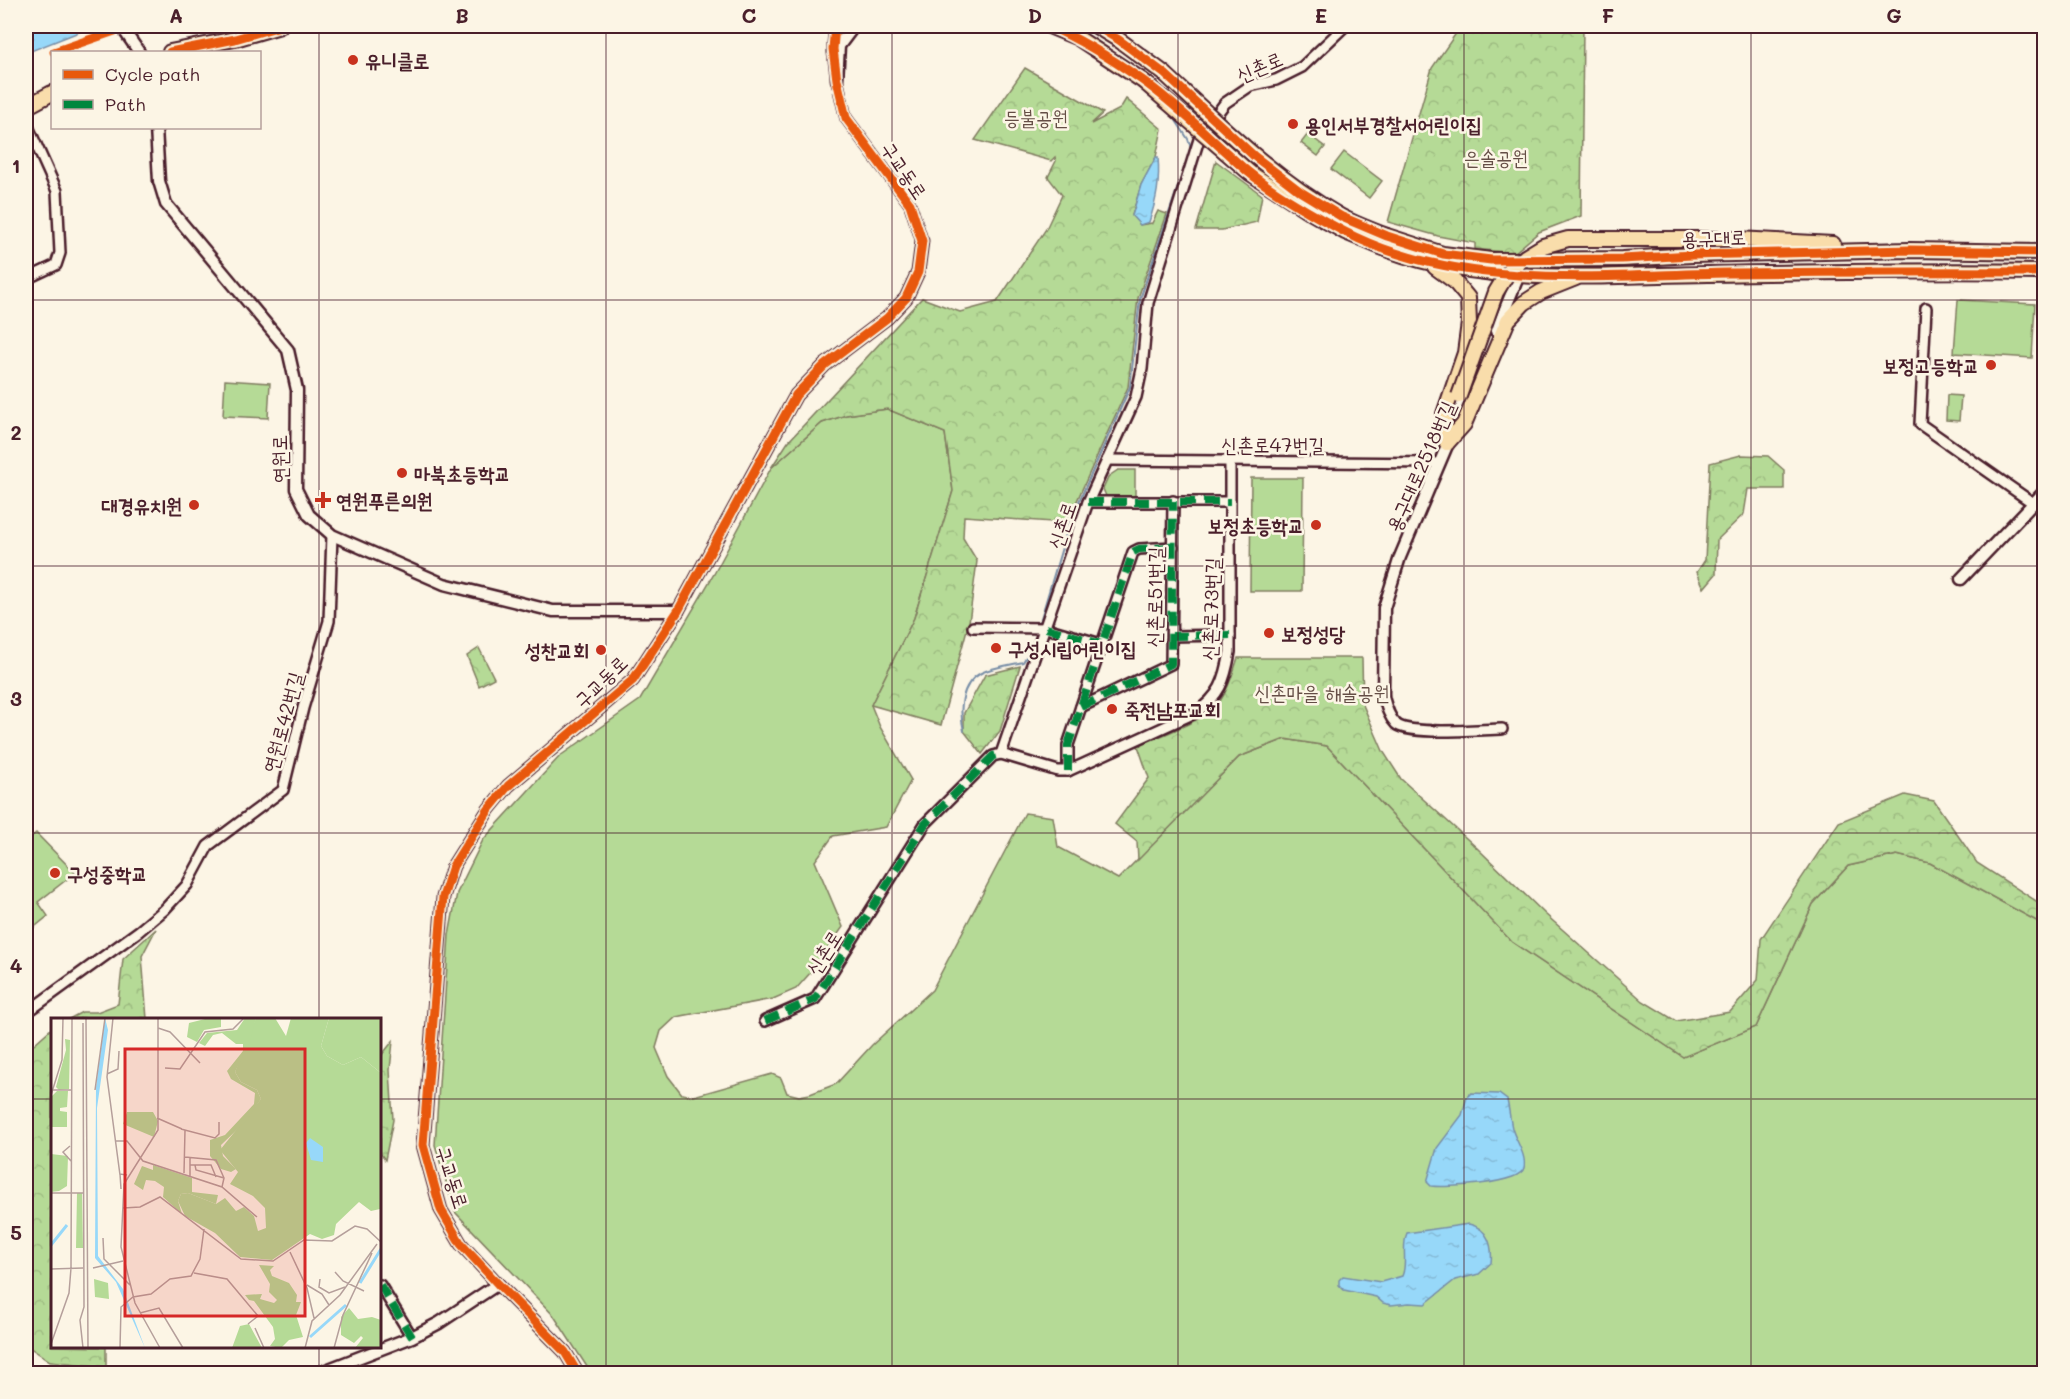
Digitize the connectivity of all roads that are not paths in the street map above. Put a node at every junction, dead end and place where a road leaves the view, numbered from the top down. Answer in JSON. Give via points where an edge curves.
{"nodes":[{"id":1,"x":241,"y":26,"type":"edge"},
{"id":2,"x":280,"y":26,"type":"edge"},
{"id":3,"x":835,"y":26,"type":"edge"},
{"id":4,"x":854,"y":26,"type":"edge"},
{"id":5,"x":1049,"y":26,"type":"edge"},
{"id":6,"x":1096,"y":26,"type":"edge"},
{"id":7,"x":1104,"y":26,"type":"edge"},
{"id":8,"x":1345,"y":26,"type":"edge"},
{"id":9,"x":123,"y":28,"type":"edge"},
{"id":10,"x":235,"y":39,"type":"junction"},
{"id":11,"x":1119,"y":40,"type":"junction"},
{"id":12,"x":139,"y":51,"type":"edge"},
{"id":13,"x":175,"y":51,"type":"edge"},
{"id":14,"x":837,"y":80,"type":"junction"},
{"id":15,"x":51,"y":94,"type":"edge"},
{"id":16,"x":26,"y":107,"type":"edge"},
{"id":17,"x":26,"y":122,"type":"edge"},
{"id":18,"x":156,"y":129,"type":"edge"},
{"id":19,"x":922,"y":241,"type":"joint"},
{"id":20,"x":1381,"y":241,"type":"junction"},
{"id":21,"x":1910,"y":250,"type":"junction"},
{"id":22,"x":2044,"y":252,"type":"edge"},
{"id":23,"x":1471,"y":258,"type":"junction"},
{"id":24,"x":1526,"y":259,"type":"junction"},
{"id":25,"x":1622,"y":259,"type":"junction"},
{"id":26,"x":1417,"y":260,"type":"junction"},
{"id":27,"x":1431,"y":264,"type":"junction"},
{"id":28,"x":2044,"y":272,"type":"edge"},
{"id":29,"x":1519,"y":274,"type":"junction"},
{"id":30,"x":1560,"y":275,"type":"junction"},
{"id":31,"x":1584,"y":276,"type":"junction"},
{"id":32,"x":26,"y":279,"type":"edge"},
{"id":33,"x":1926,"y":308,"type":"dead end"},
{"id":34,"x":1447,"y":443,"type":"junction"},
{"id":35,"x":1107,"y":460,"type":"junction"},
{"id":36,"x":1230,"y":462,"type":"junction"},
{"id":37,"x":1439,"y":463,"type":"junction"},
{"id":38,"x":2044,"y":492,"type":"edge"},
{"id":39,"x":1088,"y":501,"type":"junction"},
{"id":40,"x":1173,"y":501,"type":"junction"},
{"id":41,"x":1230,"y":502,"type":"junction"},
{"id":42,"x":2033,"y":503,"type":"junction"},
{"id":43,"x":2044,"y":510,"type":"edge"},
{"id":44,"x":332,"y":535,"type":"junction"},
{"id":45,"x":1173,"y":547,"type":"junction"},
{"id":46,"x":1961,"y":579,"type":"dead end"},
{"id":47,"x":678,"y":611,"type":"junction"},
{"id":48,"x":973,"y":627,"type":"dead end"},
{"id":49,"x":1046,"y":628,"type":"junction"},
{"id":50,"x":1230,"y":635,"type":"junction"},
{"id":51,"x":1172,"y":636,"type":"junction"},
{"id":52,"x":1101,"y":644,"type":"junction"},
{"id":53,"x":1383,"y":694,"type":"joint"},
{"id":54,"x":1081,"y":707,"type":"junction"},
{"id":55,"x":1502,"y":729,"type":"dead end"},
{"id":56,"x":1001,"y":754,"type":"junction"},
{"id":57,"x":1068,"y":771,"type":"junction"},
{"id":58,"x":26,"y":1013,"type":"edge"},
{"id":59,"x":765,"y":1021,"type":"dead end"},
{"id":60,"x":498,"y":1284,"type":"junction"},
{"id":61,"x":381,"y":1287,"type":"edge"},
{"id":62,"x":412,"y":1337,"type":"junction"},
{"id":63,"x":316,"y":1374,"type":"edge"},
{"id":64,"x":578,"y":1374,"type":"edge"}],
"edges":[{"from":1,"to":10,"type":"street"},
{"from":2,"to":10,"type":"main road"},
{"from":3,"to":14,"type":"street","name":"구교동로"},
{"from":4,"to":14,"type":"street","via":[[839,46]]},
{"from":5,"to":20,"type":"main road","bridge":true,"via":[[1078,38],[1143,81],[1250,173],[1327,222]]},
{"from":6,"to":11,"type":"main road"},
{"from":7,"to":11,"type":"main road"},
{"from":8,"to":35,"type":"street","name":"신촌로","via":[[1302,67],[1276,80],[1250,86],[1225,103],[1200,136],[1149,295],[1136,397]]},
{"from":9,"to":12,"type":"street"},
{"from":10,"to":13,"type":"main road"},
{"from":11,"to":20,"type":"main road","bridge":true,"via":[[1165,74],[1254,156],[1301,192]]},
{"from":14,"to":19,"type":"street","name":"구교동로","via":[[846,118],[910,204]]},
{"from":15,"to":16,"type":"main road"},
{"from":17,"to":32,"type":"street","via":[[57,191],[60,253],[56,264]]},
{"from":18,"to":44,"type":"street","name":"연원로","via":[[159,181],[166,204],[288,350],[297,390],[296,489],[309,515]]},
{"from":19,"to":47,"type":"street","name":"구교동로","via":[[918,272],[906,298],[887,318],[825,365],[796,395]]},
{"from":20,"to":23,"type":"main road","name":"용구대로"},
{"from":20,"to":26,"type":"main road","name":"용구대로"},
{"from":21,"to":22,"type":"main road","name":"용구대로"},
{"from":21,"to":25,"type":"main road","name":"용구대로"},
{"from":21,"to":34,"type":"main road","bridge":true,"via":[[1737,239],[1586,238],[1543,246],[1524,257],[1496,292],[1450,420]]},
{"from":23,"to":24,"type":"main road","name":"용구대로"},
{"from":23,"to":26,"type":"main road","via":[[1476,264],[1471,267]]},
{"from":24,"to":25,"type":"main road","name":"용구대로"},
{"from":24,"to":29,"type":"street","name":"용구대로2518번길"},
{"from":25,"to":30,"type":"main road","via":[[1606,269],[1560,270]]},
{"from":26,"to":27,"type":"main road","name":"용구대로"},
{"from":27,"to":29,"type":"main road","name":"용구대로"},
{"from":27,"to":34,"type":"main road","via":[[1454,280],[1468,298],[1465,353],[1444,414]]},
{"from":28,"to":31,"type":"main road","name":"용구대로"},
{"from":29,"to":30,"type":"main road","name":"용구대로"},
{"from":29,"to":34,"type":"street","name":"용구대로2518번길"},
{"from":30,"to":31,"type":"main road","name":"용구대로"},
{"from":31,"to":34,"type":"main road","via":[[1541,292],[1508,320],[1464,424]]},
{"from":33,"to":42,"type":"street","via":[[1920,424]]},
{"from":34,"to":37,"type":"street","name":"용구대로2518번길"},
{"from":35,"to":36,"type":"street","name":"신촌로47번길"},
{"from":35,"to":39,"type":"street","name":"신촌로"},
{"from":36,"to":37,"type":"street","name":"신촌로47번길"},
{"from":36,"to":41,"type":"street","name":"신촌로73번길"},
{"from":37,"to":53,"type":"street","name":"용구대로2518번길","via":[[1384,608]]},
{"from":38,"to":42,"type":"street"},
{"from":39,"to":40,"type":"street"},
{"from":39,"to":49,"type":"street","name":"신촌로"},
{"from":40,"to":41,"type":"street"},
{"from":40,"to":45,"type":"street","name":"신촌로51번길"},
{"from":41,"to":50,"type":"street","name":"신촌로73번길"},
{"from":42,"to":43,"type":"street"},
{"from":42,"to":46,"type":"street"},
{"from":44,"to":47,"type":"street","name":"연원로","via":[[444,584],[553,611]]},
{"from":44,"to":58,"type":"street","name":"연원로42번길","via":[[329,621],[283,790],[208,846],[187,885],[164,910]]},
{"from":45,"to":51,"type":"street","name":"신촌로51번길"},
{"from":45,"to":52,"type":"street","name":"신촌로73번길","via":[[1133,552]]},
{"from":47,"to":60,"type":"street","name":"구교동로","via":[[633,680],[508,786],[489,809],[453,866],[443,897],[423,1145],[441,1210],[461,1244]]},
{"from":48,"to":49,"type":"street"},
{"from":49,"to":52,"type":"street"},
{"from":49,"to":56,"type":"street","name":"신촌로"},
{"from":50,"to":51,"type":"street"},
{"from":50,"to":57,"type":"street","name":"신촌로73번길","via":[[1226,673],[1208,704]]},
{"from":51,"to":54,"type":"street","name":"신촌로51번길","via":[[1171,664]]},
{"from":52,"to":54,"type":"street","name":"신촌로73번길"},
{"from":53,"to":55,"type":"street","via":[[1388,712],[1398,725],[1414,731]]},
{"from":54,"to":57,"type":"street","name":"신촌로73번길","via":[[1068,745]]},
{"from":56,"to":57,"type":"street"},
{"from":56,"to":59,"type":"street","name":"신촌로","via":[[993,756],[925,824],[815,999]]},
{"from":60,"to":62,"type":"street"},
{"from":60,"to":64,"type":"street","name":"구교동로","via":[[565,1352]]},
{"from":61,"to":62,"type":"street"},
{"from":62,"to":63,"type":"street"}]}
